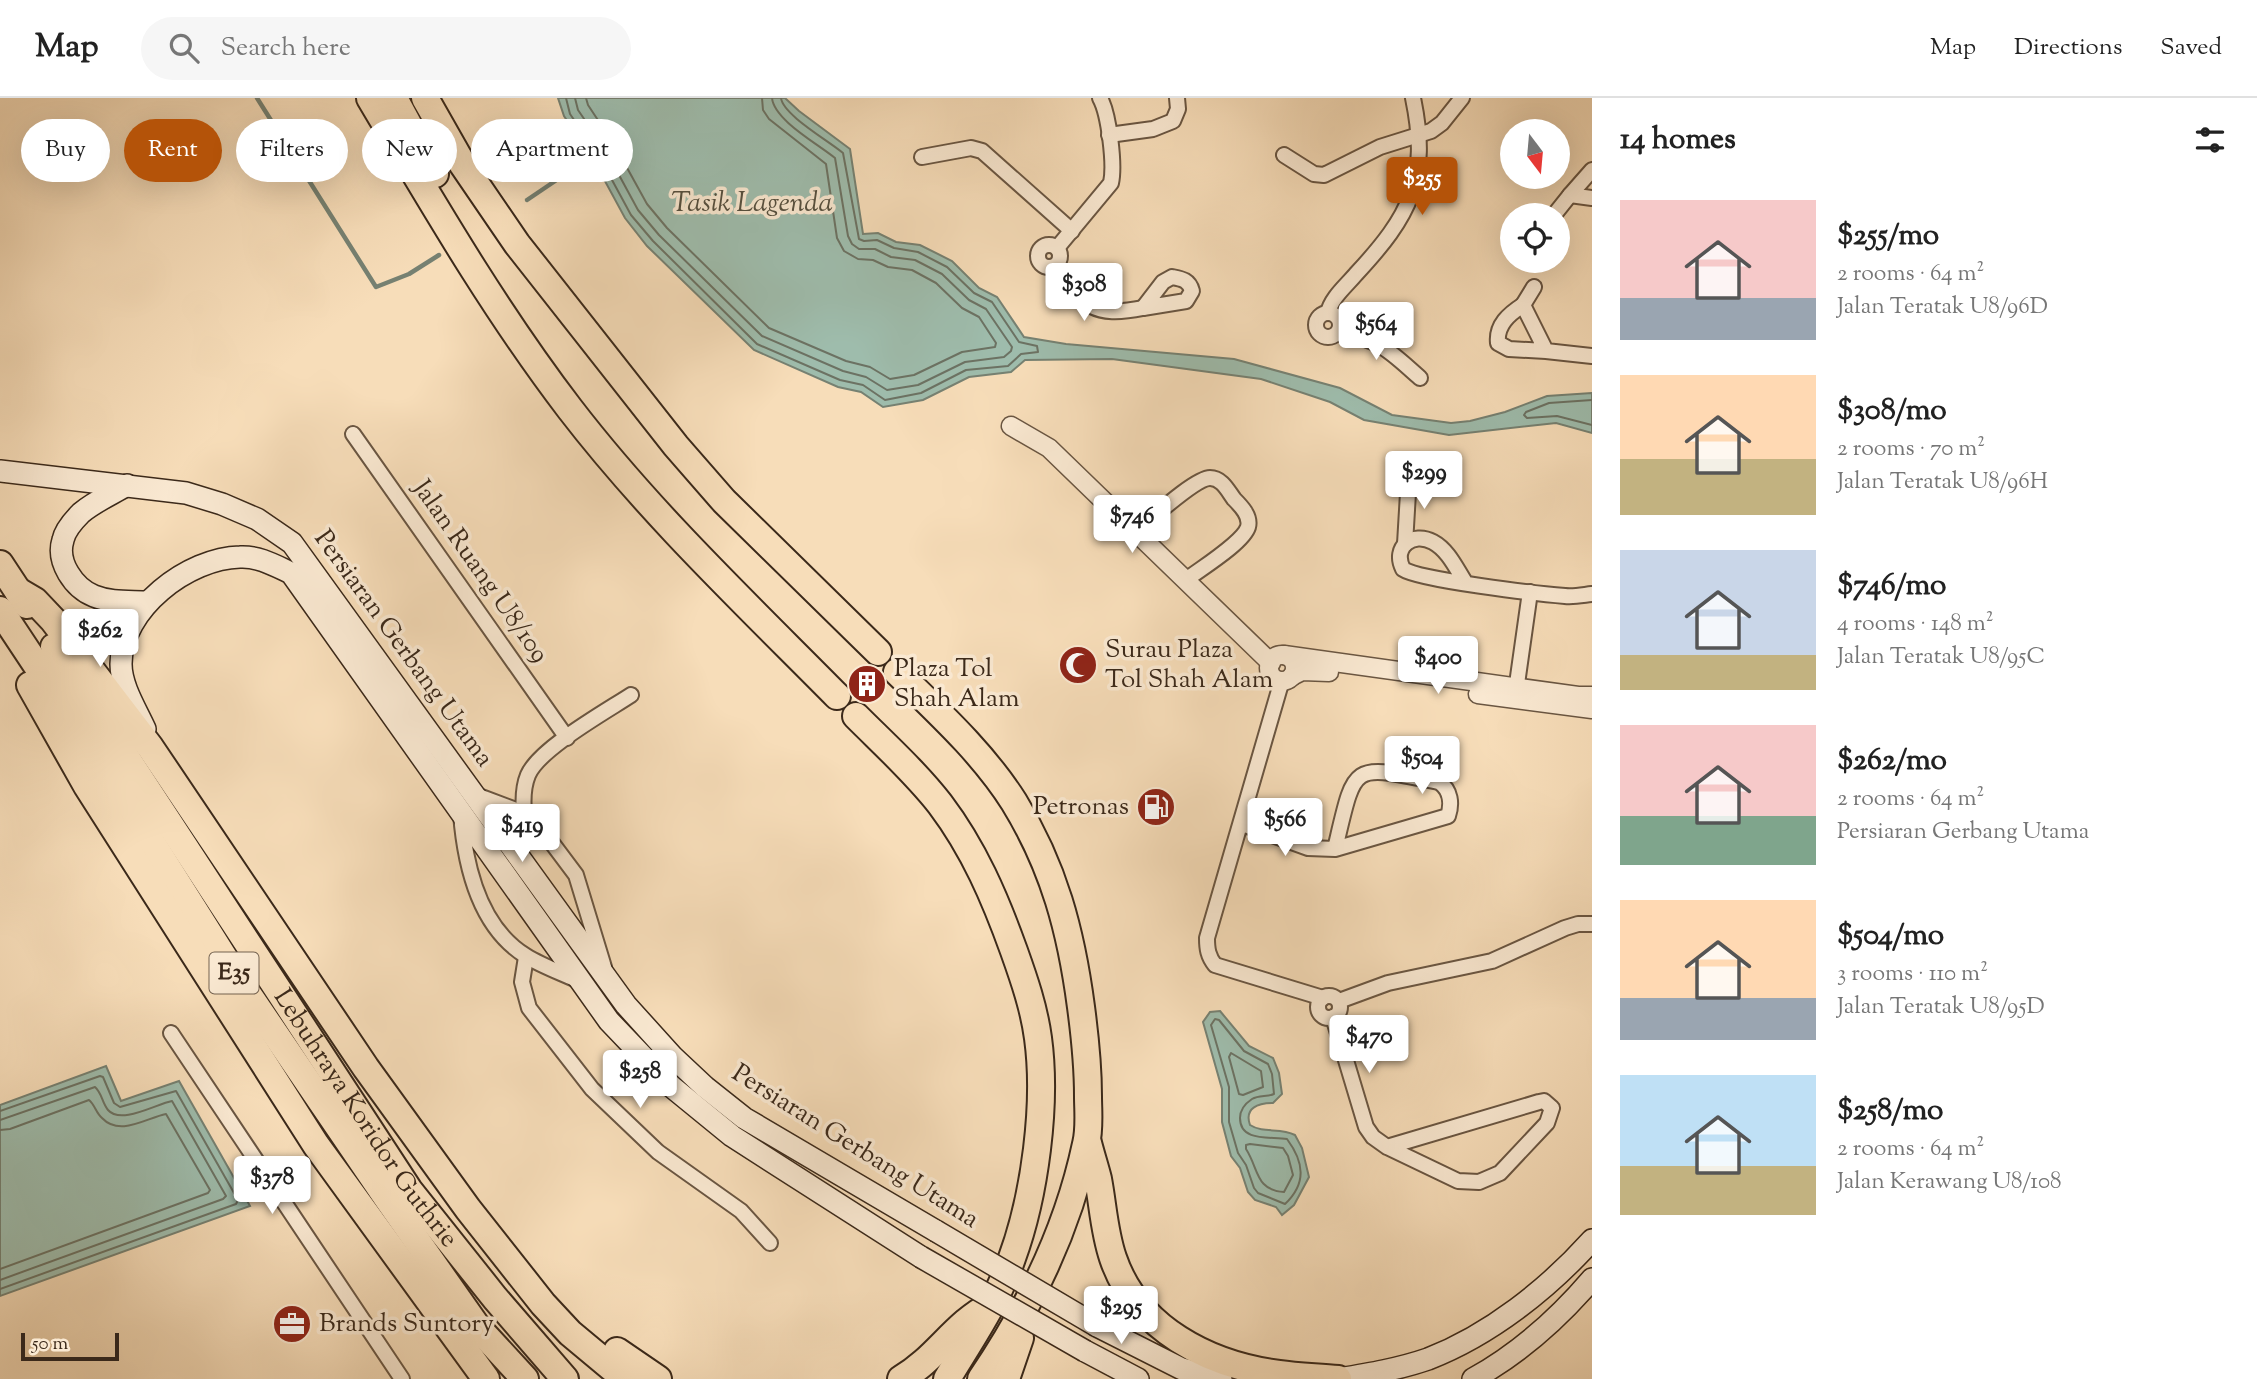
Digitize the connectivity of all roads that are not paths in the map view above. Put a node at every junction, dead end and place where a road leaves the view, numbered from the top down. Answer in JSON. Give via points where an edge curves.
{"nodes":[{"id":1,"x":370,"y":98,"type":"edge"},
{"id":2,"x":394,"y":98,"type":"edge"},
{"id":3,"x":425,"y":98,"type":"edge"},
{"id":4,"x":444,"y":98,"type":"edge"},
{"id":5,"x":1100,"y":98,"type":"edge"},
{"id":6,"x":1177,"y":98,"type":"edge"},
{"id":7,"x":1413,"y":98,"type":"edge"},
{"id":8,"x":1462,"y":98,"type":"edge"},
{"id":9,"x":1109,"y":135,"type":"junction"},
{"id":10,"x":1419,"y":135,"type":"junction"},
{"id":11,"x":1284,"y":155,"type":"dead end"},
{"id":12,"x":922,"y":157,"type":"dead end"},
{"id":13,"x":1592,"y":170,"type":"edge"},
{"id":14,"x":478,"y":188,"type":"junction"},
{"id":15,"x":1570,"y":195,"type":"junction"},
{"id":16,"x":1592,"y":198,"type":"edge"},
{"id":17,"x":1564,"y":203,"type":"edge"},
{"id":18,"x":1072,"y":231,"type":"junction"},
{"id":19,"x":464,"y":256,"type":"junction"},
{"id":20,"x":1534,"y":287,"type":"dead end"},
{"id":21,"x":1523,"y":304,"type":"junction"},
{"id":22,"x":1143,"y":308,"type":"dead end"},
{"id":23,"x":1328,"y":313,"type":"junction"},
{"id":24,"x":1338,"y":332,"type":"junction"},
{"id":25,"x":1546,"y":351,"type":"junction"},
{"id":26,"x":1592,"y":356,"type":"edge"},
{"id":27,"x":1420,"y":378,"type":"dead end"},
{"id":28,"x":1011,"y":426,"type":"dead end"},
{"id":29,"x":353,"y":434,"type":"dead end"},
{"id":30,"x":0,"y":471,"type":"edge"},
{"id":31,"x":1409,"y":476,"type":"dead end"},
{"id":32,"x":127,"y":485,"type":"junction"},
{"id":33,"x":1135,"y":531,"type":"junction"},
{"id":34,"x":1405,"y":544,"type":"junction"},
{"id":35,"x":0,"y":564,"type":"edge"},
{"id":36,"x":1186,"y":580,"type":"junction"},
{"id":37,"x":1465,"y":582,"type":"junction"},
{"id":38,"x":18,"y":591,"type":"junction"},
{"id":39,"x":1530,"y":592,"type":"junction"},
{"id":40,"x":1592,"y":594,"type":"edge"},
{"id":41,"x":148,"y":602,"type":"junction"},
{"id":42,"x":0,"y":611,"type":"edge"},
{"id":43,"x":0,"y":635,"type":"edge"},
{"id":44,"x":878,"y":652,"type":"dead end"},
{"id":45,"x":1277,"y":659,"type":"junction"},
{"id":46,"x":897,"y":672,"type":"dead end"},
{"id":47,"x":1287,"y":678,"type":"junction"},
{"id":48,"x":1516,"y":693,"type":"junction"},
{"id":49,"x":631,"y":695,"type":"dead end"},
{"id":50,"x":837,"y":696,"type":"dead end"},
{"id":51,"x":1592,"y":696,"type":"edge"},
{"id":52,"x":1592,"y":709,"type":"edge"},
{"id":53,"x":856,"y":716,"type":"dead end"},
{"id":54,"x":567,"y":738,"type":"junction"},
{"id":55,"x":150,"y":747,"type":"junction"},
{"id":56,"x":475,"y":795,"type":"junction"},
{"id":57,"x":524,"y":813,"type":"junction"},
{"id":58,"x":461,"y":814,"type":"junction"},
{"id":59,"x":1242,"y":824,"type":"junction"},
{"id":60,"x":1335,"y":849,"type":"junction"},
{"id":61,"x":1585,"y":924,"type":"edge"},
{"id":62,"x":1592,"y":934,"type":"edge"},
{"id":63,"x":526,"y":957,"type":"junction"},
{"id":64,"x":608,"y":980,"type":"junction"},
{"id":65,"x":580,"y":982,"type":"junction"},
{"id":66,"x":1323,"y":998,"type":"junction"},
{"id":67,"x":1339,"y":1001,"type":"junction"},
{"id":68,"x":1332,"y":1017,"type":"junction"},
{"id":69,"x":171,"y":1033,"type":"dead end"},
{"id":70,"x":1087,"y":1141,"type":"junction"},
{"id":71,"x":1387,"y":1147,"type":"junction"},
{"id":72,"x":1592,"y":1240,"type":"edge"},
{"id":73,"x":770,"y":1243,"type":"dead end"},
{"id":74,"x":516,"y":1268,"type":"junction"},
{"id":75,"x":1592,"y":1279,"type":"edge"},
{"id":76,"x":993,"y":1304,"type":"junction"},
{"id":77,"x":1025,"y":1308,"type":"junction"},
{"id":78,"x":619,"y":1375,"type":"edge"},
{"id":79,"x":402,"y":1379,"type":"edge"},
{"id":80,"x":486,"y":1379,"type":"edge"},
{"id":81,"x":525,"y":1379,"type":"edge"},
{"id":82,"x":565,"y":1379,"type":"edge"},
{"id":83,"x":658,"y":1379,"type":"edge"},
{"id":84,"x":901,"y":1379,"type":"edge"},
{"id":85,"x":947,"y":1379,"type":"edge"},
{"id":86,"x":981,"y":1379,"type":"edge"},
{"id":87,"x":1006,"y":1379,"type":"edge"},
{"id":88,"x":1138,"y":1379,"type":"edge"},
{"id":89,"x":1221,"y":1379,"type":"edge"},
{"id":90,"x":1338,"y":1379,"type":"edge"},
{"id":91,"x":1473,"y":1379,"type":"edge"}],
"edges":[{"from":1,"to":19,"type":"highway"},
{"from":2,"to":19,"type":"highway","via":[[456,209]]},
{"from":3,"to":14,"type":"highway"},
{"from":4,"to":14,"type":"highway","via":[[468,148]]},
{"from":5,"to":9,"type":"street"},
{"from":6,"to":9,"type":"street","via":[[1173,121],[1153,129]]},
{"from":7,"to":10,"type":"street"},
{"from":8,"to":10,"type":"street","via":[[1442,123]]},
{"from":9,"to":18,"type":"street","via":[[1111,183]]},
{"from":10,"to":11,"type":"street","via":[[1380,147],[1324,175],[1314,174]]},
{"from":10,"to":23,"type":"street","via":[[1414,191],[1402,219],[1333,299]]},
{"from":12,"to":18,"type":"street","via":[[982,150]]},
{"from":13,"to":15,"type":"street"},
{"from":14,"to":44,"type":"highway","via":[[697,471]]},
{"from":15,"to":16,"type":"street"},
{"from":15,"to":17,"type":"street"},
{"from":18,"to":22,"type":"street","via":[[1057,248],[1046,245],[1038,253],[1040,264],[1053,267],[1091,307],[1106,313]]},
{"from":19,"to":50,"type":"highway","via":[[547,378],[610,458],[673,530]]},
{"from":20,"to":21,"type":"street"},
{"from":21,"to":25,"type":"street"},
{"from":21,"to":25,"type":"street","via":[[1504,320],[1498,343],[1509,349]]},
{"from":23,"to":24,"type":"street","via":[[1338,319]]},
{"from":23,"to":24,"type":"street","via":[[1318,318],[1318,333],[1328,338]]},
{"from":24,"to":27,"type":"street","via":[[1382,345]]},
{"from":25,"to":26,"type":"street"},
{"from":28,"to":33,"type":"street","via":[[1049,448]]},
{"from":29,"to":54,"type":"street","name":"Jalan Ruang U8/109"},
{"from":30,"to":32,"type":"main road","name":"Persiaran Gerbang Utama"},
{"from":31,"to":34,"type":"street"},
{"from":32,"to":41,"type":"main road","via":[[81,514],[63,539],[61,552],[72,580],[83,590],[110,600]]},
{"from":32,"to":56,"type":"main road","name":"Persiaran Gerbang Utama","via":[[186,493],[222,504],[257,519],[292,543]]},
{"from":33,"to":36,"type":"street"},
{"from":33,"to":36,"type":"street","via":[[1195,483],[1210,478],[1222,482],[1245,512],[1247,529]]},
{"from":34,"to":37,"type":"street","via":[[1430,540],[1446,553]]},
{"from":34,"to":37,"type":"street","via":[[1398,559],[1406,571]]},
{"from":35,"to":38,"type":"highway","name":"Lebuhraya Koridor Guthrie","number":"E35"},
{"from":36,"to":45,"type":"street"},
{"from":37,"to":39,"type":"street"},
{"from":38,"to":55,"type":"highway","via":[[53,620]]},
{"from":38,"to":82,"type":"highway","name":"Lebuhraya Koridor Guthrie","number":"E35","via":[[409,1190]]},
{"from":39,"to":40,"type":"street"},
{"from":39,"to":48,"type":"street"},
{"from":41,"to":55,"type":"main road","name":"Persiaran Gerbang Utama","via":[[133,620],[121,662],[126,689]]},
{"from":41,"to":58,"type":"main road","name":"Persiaran Gerbang Utama","via":[[197,568],[229,558],[267,561],[290,573]]},
{"from":42,"to":81,"type":"highway","name":"Lebuhraya Koridor Guthrie","number":"E35","via":[[235,975],[478,1328]]},
{"from":43,"to":80,"type":"highway","via":[[87,786],[309,1133]]},
{"from":45,"to":47,"type":"street","via":[[1294,662],[1295,670]]},
{"from":45,"to":48,"type":"street"},
{"from":46,"to":70,"type":"highway","via":[[994,775],[1042,855],[1073,950],[1088,1063]]},
{"from":47,"to":48,"type":"street","via":[[1302,671],[1318,671]]},
{"from":47,"to":59,"type":"street"},
{"from":48,"to":51,"type":"street"},
{"from":48,"to":52,"type":"street"},
{"from":49,"to":54,"type":"street"},
{"from":53,"to":76,"type":"highway","via":[[926,787],[965,840],[991,889],[1033,1012],[1040,1066],[1039,1128],[1023,1222]]},
{"from":54,"to":57,"type":"street","via":[[536,762],[528,776]]},
{"from":55,"to":74,"type":"highway","via":[[394,1108]]},
{"from":56,"to":57,"type":"street"},
{"from":56,"to":64,"type":"main road","name":"Persiaran Gerbang Utama"},
{"from":57,"to":64,"type":"street","via":[[576,875]]},
{"from":58,"to":63,"type":"street","via":[[472,881],[489,918]]},
{"from":58,"to":65,"type":"main road","name":"Persiaran Gerbang Utama"},
{"from":59,"to":60,"type":"street","via":[[1308,848]]},
{"from":59,"to":66,"type":"street","via":[[1207,938],[1210,958],[1216,965]]},
{"from":60,"to":60,"type":"street","via":[[1349,791],[1355,779],[1366,772],[1378,770],[1444,785],[1451,804],[1448,816]]},
{"from":61,"to":62,"type":"street"},
{"from":61,"to":67,"type":"street","via":[[1492,961],[1388,983]]},
{"from":63,"to":65,"type":"street"},
{"from":63,"to":73,"type":"street","via":[[522,982],[529,1008],[592,1089],[658,1152],[741,1211]]},
{"from":64,"to":89,"type":"main road","name":"Persiaran Gerbang Utama","bridge":true,"via":[[673,1057],[744,1118],[1097,1326],[1182,1368]]},
{"from":65,"to":88,"type":"main road","name":"Persiaran Gerbang Utama","bridge":true,"via":[[672,1087],[722,1128],[921,1257]]},
{"from":66,"to":67,"type":"street","via":[[1332,996]]},
{"from":66,"to":68,"type":"street","via":[[1320,1012]]},
{"from":67,"to":68,"type":"street","via":[[1340,1009]]},
{"from":68,"to":71,"type":"street","via":[[1366,1128]]},
{"from":69,"to":79,"type":"street"},
{"from":70,"to":77,"type":"highway","via":[[1061,1233]]},
{"from":70,"to":90,"type":"highway","via":[[1117,1270],[1154,1322],[1191,1347],[1225,1361],[1279,1374]]},
{"from":71,"to":71,"type":"street","via":[[1539,1102],[1552,1108],[1547,1123],[1500,1173],[1479,1182],[1458,1181]]},
{"from":72,"to":90,"type":"main road","via":[[1558,1275],[1464,1343],[1402,1367]]},
{"from":74,"to":78,"type":"highway","via":[[570,1333]]},
{"from":74,"to":83,"type":"highway"},
{"from":75,"to":91,"type":"main road","via":[[1535,1338]]},
{"from":76,"to":84,"type":"highway","via":[[960,1325],[924,1364]]},
{"from":76,"to":85,"type":"highway"},
{"from":77,"to":86,"type":"highway"},
{"from":77,"to":87,"type":"highway"}]}
